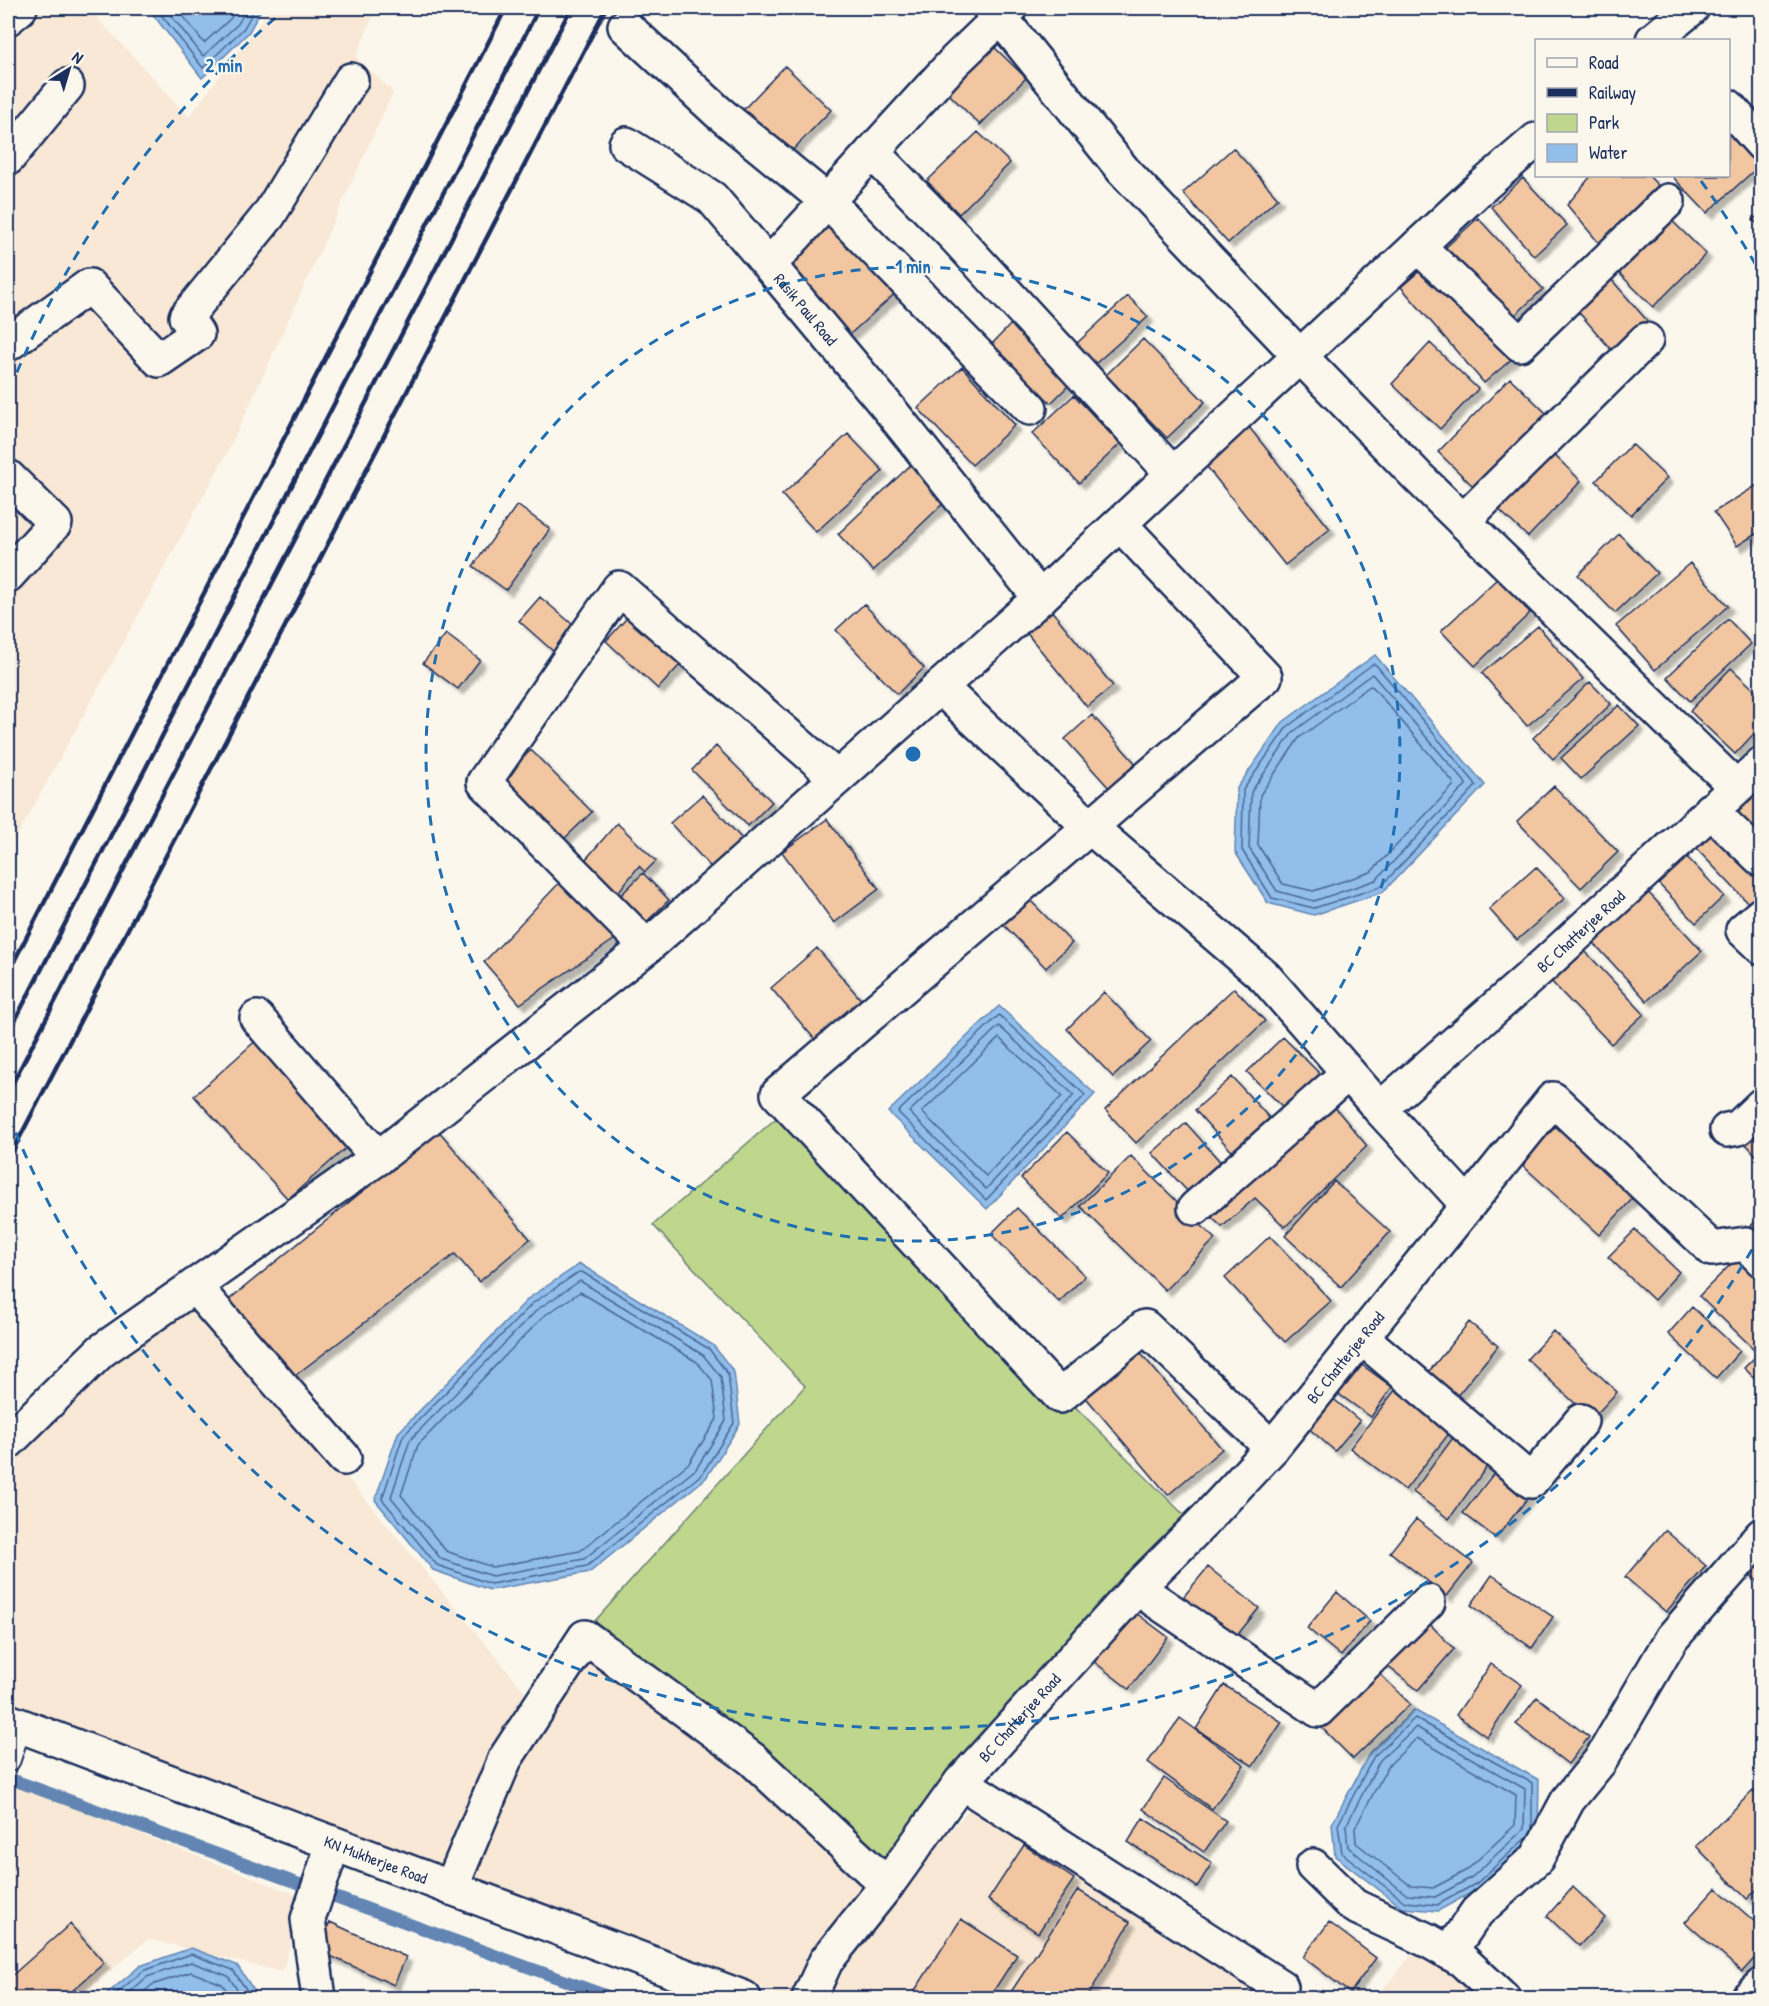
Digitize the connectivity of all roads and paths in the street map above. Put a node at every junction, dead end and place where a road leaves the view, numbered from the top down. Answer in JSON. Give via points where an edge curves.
{"nodes":[{"id":1,"x":20,"y":8,"type":"edge"},
{"id":2,"x":1692,"y":8,"type":"edge"},
{"id":3,"x":1000,"y":11,"type":"edge"},
{"id":4,"x":8,"y":18,"type":"edge"},
{"id":5,"x":625,"y":26,"type":"dead end"},
{"id":6,"x":1663,"y":37,"type":"edge"},
{"id":7,"x":351,"y":81,"type":"dead end"},
{"id":8,"x":67,"y":86,"type":"dead end"},
{"id":9,"x":1730,"y":108,"type":"edge"},
{"id":10,"x":1535,"y":141,"type":"edge"},
{"id":11,"x":626,"y":144,"type":"dead end"},
{"id":12,"x":1761,"y":144,"type":"edge"},
{"id":13,"x":872,"y":152,"type":"junction"},
{"id":14,"x":8,"y":158,"type":"edge"},
{"id":15,"x":827,"y":201,"type":"junction"},
{"id":16,"x":1668,"y":201,"type":"dead end"},
{"id":17,"x":1418,"y":246,"type":"junction"},
{"id":18,"x":769,"y":265,"type":"junction"},
{"id":19,"x":1646,"y":340,"type":"dead end"},
{"id":20,"x":8,"y":344,"type":"edge"},
{"id":21,"x":1300,"y":356,"type":"junction"},
{"id":22,"x":1030,"y":408,"type":"dead end"},
{"id":23,"x":1173,"y":474,"type":"junction"},
{"id":24,"x":8,"y":477,"type":"edge"},
{"id":25,"x":1463,"y":521,"type":"junction"},
{"id":26,"x":1119,"y":524,"type":"junction"},
{"id":27,"x":8,"y":574,"type":"edge"},
{"id":28,"x":1040,"y":598,"type":"junction"},
{"id":29,"x":940,"y":687,"type":"junction"},
{"id":30,"x":1761,"y":764,"type":"edge"},
{"id":31,"x":837,"y":778,"type":"junction"},
{"id":32,"x":1736,"y":787,"type":"junction"},
{"id":33,"x":1710,"y":810,"type":"junction"},
{"id":34,"x":1090,"y":827,"type":"junction"},
{"id":35,"x":1761,"y":860,"type":"edge"},
{"id":36,"x":1761,"y":914,"type":"edge"},
{"id":37,"x":647,"y":947,"type":"junction"},
{"id":38,"x":1761,"y":948,"type":"edge"},
{"id":39,"x":257,"y":1018,"type":"dead end"},
{"id":40,"x":1348,"y":1072,"type":"junction"},
{"id":41,"x":1761,"y":1105,"type":"edge"},
{"id":42,"x":1380,"y":1109,"type":"junction"},
{"id":43,"x":1727,"y":1130,"type":"dead end"},
{"id":44,"x":378,"y":1158,"type":"junction"},
{"id":45,"x":1468,"y":1205,"type":"junction"},
{"id":46,"x":1196,"y":1208,"type":"dead end"},
{"id":47,"x":1761,"y":1260,"type":"edge"},
{"id":48,"x":194,"y":1286,"type":"junction"},
{"id":49,"x":1361,"y":1337,"type":"junction"},
{"id":50,"x":1581,"y":1421,"type":"dead end"},
{"id":51,"x":8,"y":1442,"type":"edge"},
{"id":52,"x":1272,"y":1448,"type":"junction"},
{"id":53,"x":344,"y":1458,"type":"dead end"},
{"id":54,"x":1761,"y":1535,"type":"edge"},
{"id":55,"x":1137,"y":1588,"type":"junction"},
{"id":56,"x":1428,"y":1602,"type":"dead end"},
{"id":57,"x":13,"y":1723,"type":"edge"},
{"id":58,"x":8,"y":1758,"type":"edge"},
{"id":59,"x":961,"y":1782,"type":"junction"},
{"id":60,"x":333,"y":1844,"type":"junction"},
{"id":61,"x":1313,"y":1866,"type":"dead end"},
{"id":62,"x":887,"y":1885,"type":"junction"},
{"id":63,"x":451,"y":1888,"type":"junction"},
{"id":64,"x":1449,"y":1953,"type":"junction"},
{"id":65,"x":1761,"y":1985,"type":"edge"},
{"id":66,"x":1281,"y":1986,"type":"dead end"},
{"id":67,"x":319,"y":1998,"type":"edge"},
{"id":68,"x":744,"y":1998,"type":"edge"},
{"id":69,"x":808,"y":1998,"type":"edge"},
{"id":70,"x":1503,"y":1998,"type":"edge"},
{"id":71,"x":1748,"y":1998,"type":"edge"}],
"edges":[{"from":1,"to":4,"type":"street"},
{"from":2,"to":6,"type":"street"},
{"from":3,"to":13,"type":"street","name":"Rasik Paul Road"},
{"from":3,"to":21,"type":"street","via":[[1123,170]]},
{"from":5,"to":15,"type":"street","via":[[718,112]]},
{"from":7,"to":20,"type":"street","via":[[269,215],[186,317],[197,334],[159,360],[89,286]]},
{"from":8,"to":14,"type":"street"},
{"from":9,"to":12,"type":"street"},
{"from":10,"to":17,"type":"street"},
{"from":11,"to":18,"type":"street","via":[[712,198]]},
{"from":13,"to":15,"type":"street","name":"Rasik Paul Road"},
{"from":13,"to":23,"type":"street"},
{"from":15,"to":18,"type":"street","name":"Rasik Paul Road"},
{"from":15,"to":22,"type":"street"},
{"from":16,"to":17,"type":"street","via":[[1520,344]]},
{"from":17,"to":21,"type":"street"},
{"from":18,"to":28,"type":"street","name":"Rasik Paul Road"},
{"from":19,"to":25,"type":"street"},
{"from":21,"to":23,"type":"street"},
{"from":21,"to":25,"type":"street"},
{"from":23,"to":26,"type":"street"},
{"from":24,"to":27,"type":"street","via":[[55,523]]},
{"from":25,"to":32,"type":"street"},
{"from":26,"to":28,"type":"street"},
{"from":26,"to":34,"type":"street","via":[[1265,677]]},
{"from":28,"to":29,"type":"street"},
{"from":29,"to":31,"type":"street"},
{"from":29,"to":34,"type":"street"},
{"from":30,"to":32,"type":"street","name":"BC Chatterjee Road"},
{"from":31,"to":37,"type":"street"},
{"from":31,"to":37,"type":"street","via":[[619,588],[484,782]]},
{"from":32,"to":33,"type":"street","name":"BC Chatterjee Road"},
{"from":33,"to":35,"type":"street"},
{"from":33,"to":42,"type":"street","name":"BC Chatterjee Road","via":[[1546,963]]},
{"from":34,"to":40,"type":"street","via":[[1265,977]]},
{"from":34,"to":52,"type":"street","via":[[778,1094],[1060,1396],[1146,1327]]},
{"from":36,"to":38,"type":"street","via":[[1743,930]]},
{"from":37,"to":44,"type":"street"},
{"from":39,"to":44,"type":"street"},
{"from":40,"to":42,"type":"street"},
{"from":40,"to":46,"type":"street"},
{"from":41,"to":43,"type":"street","via":[[1738,1128]]},
{"from":42,"to":45,"type":"street"},
{"from":44,"to":48,"type":"street"},
{"from":45,"to":47,"type":"street","name":"BC Chatterjee Road","via":[[1553,1099],[1713,1249],[1746,1244]]},
{"from":45,"to":49,"type":"street","name":"BC Chatterjee Road"},
{"from":48,"to":51,"type":"street","via":[[101,1351]]},
{"from":48,"to":53,"type":"street"},
{"from":49,"to":50,"type":"street","via":[[1531,1481]]},
{"from":49,"to":52,"type":"street","name":"BC Chatterjee Road"},
{"from":52,"to":55,"type":"street","name":"BC Chatterjee Road"},
{"from":54,"to":64,"type":"street","via":[[1672,1638],[1600,1761],[1568,1800],[1537,1858],[1477,1912]]},
{"from":55,"to":56,"type":"street","via":[[1318,1710]]},
{"from":55,"to":59,"type":"street","name":"BC Chatterjee Road"},
{"from":57,"to":58,"type":"lane"},
{"from":57,"to":60,"type":"street","name":"KN Mukherjee Road"},
{"from":59,"to":62,"type":"street","name":"BC Chatterjee Road"},
{"from":59,"to":66,"type":"street"},
{"from":60,"to":63,"type":"street","name":"KN Mukherjee Road"},
{"from":60,"to":67,"type":"street","via":[[308,1919]]},
{"from":61,"to":64,"type":"street","via":[[1354,1906]]},
{"from":62,"to":63,"type":"street","via":[[752,1760],[585,1637],[506,1759]]},
{"from":62,"to":69,"type":"street","name":"BC Chatterjee Road","via":[[826,1960]]},
{"from":63,"to":68,"type":"street","name":"KN Mukherjee Road"},
{"from":64,"to":70,"type":"street"},
{"from":65,"to":71,"type":"street"}]}
